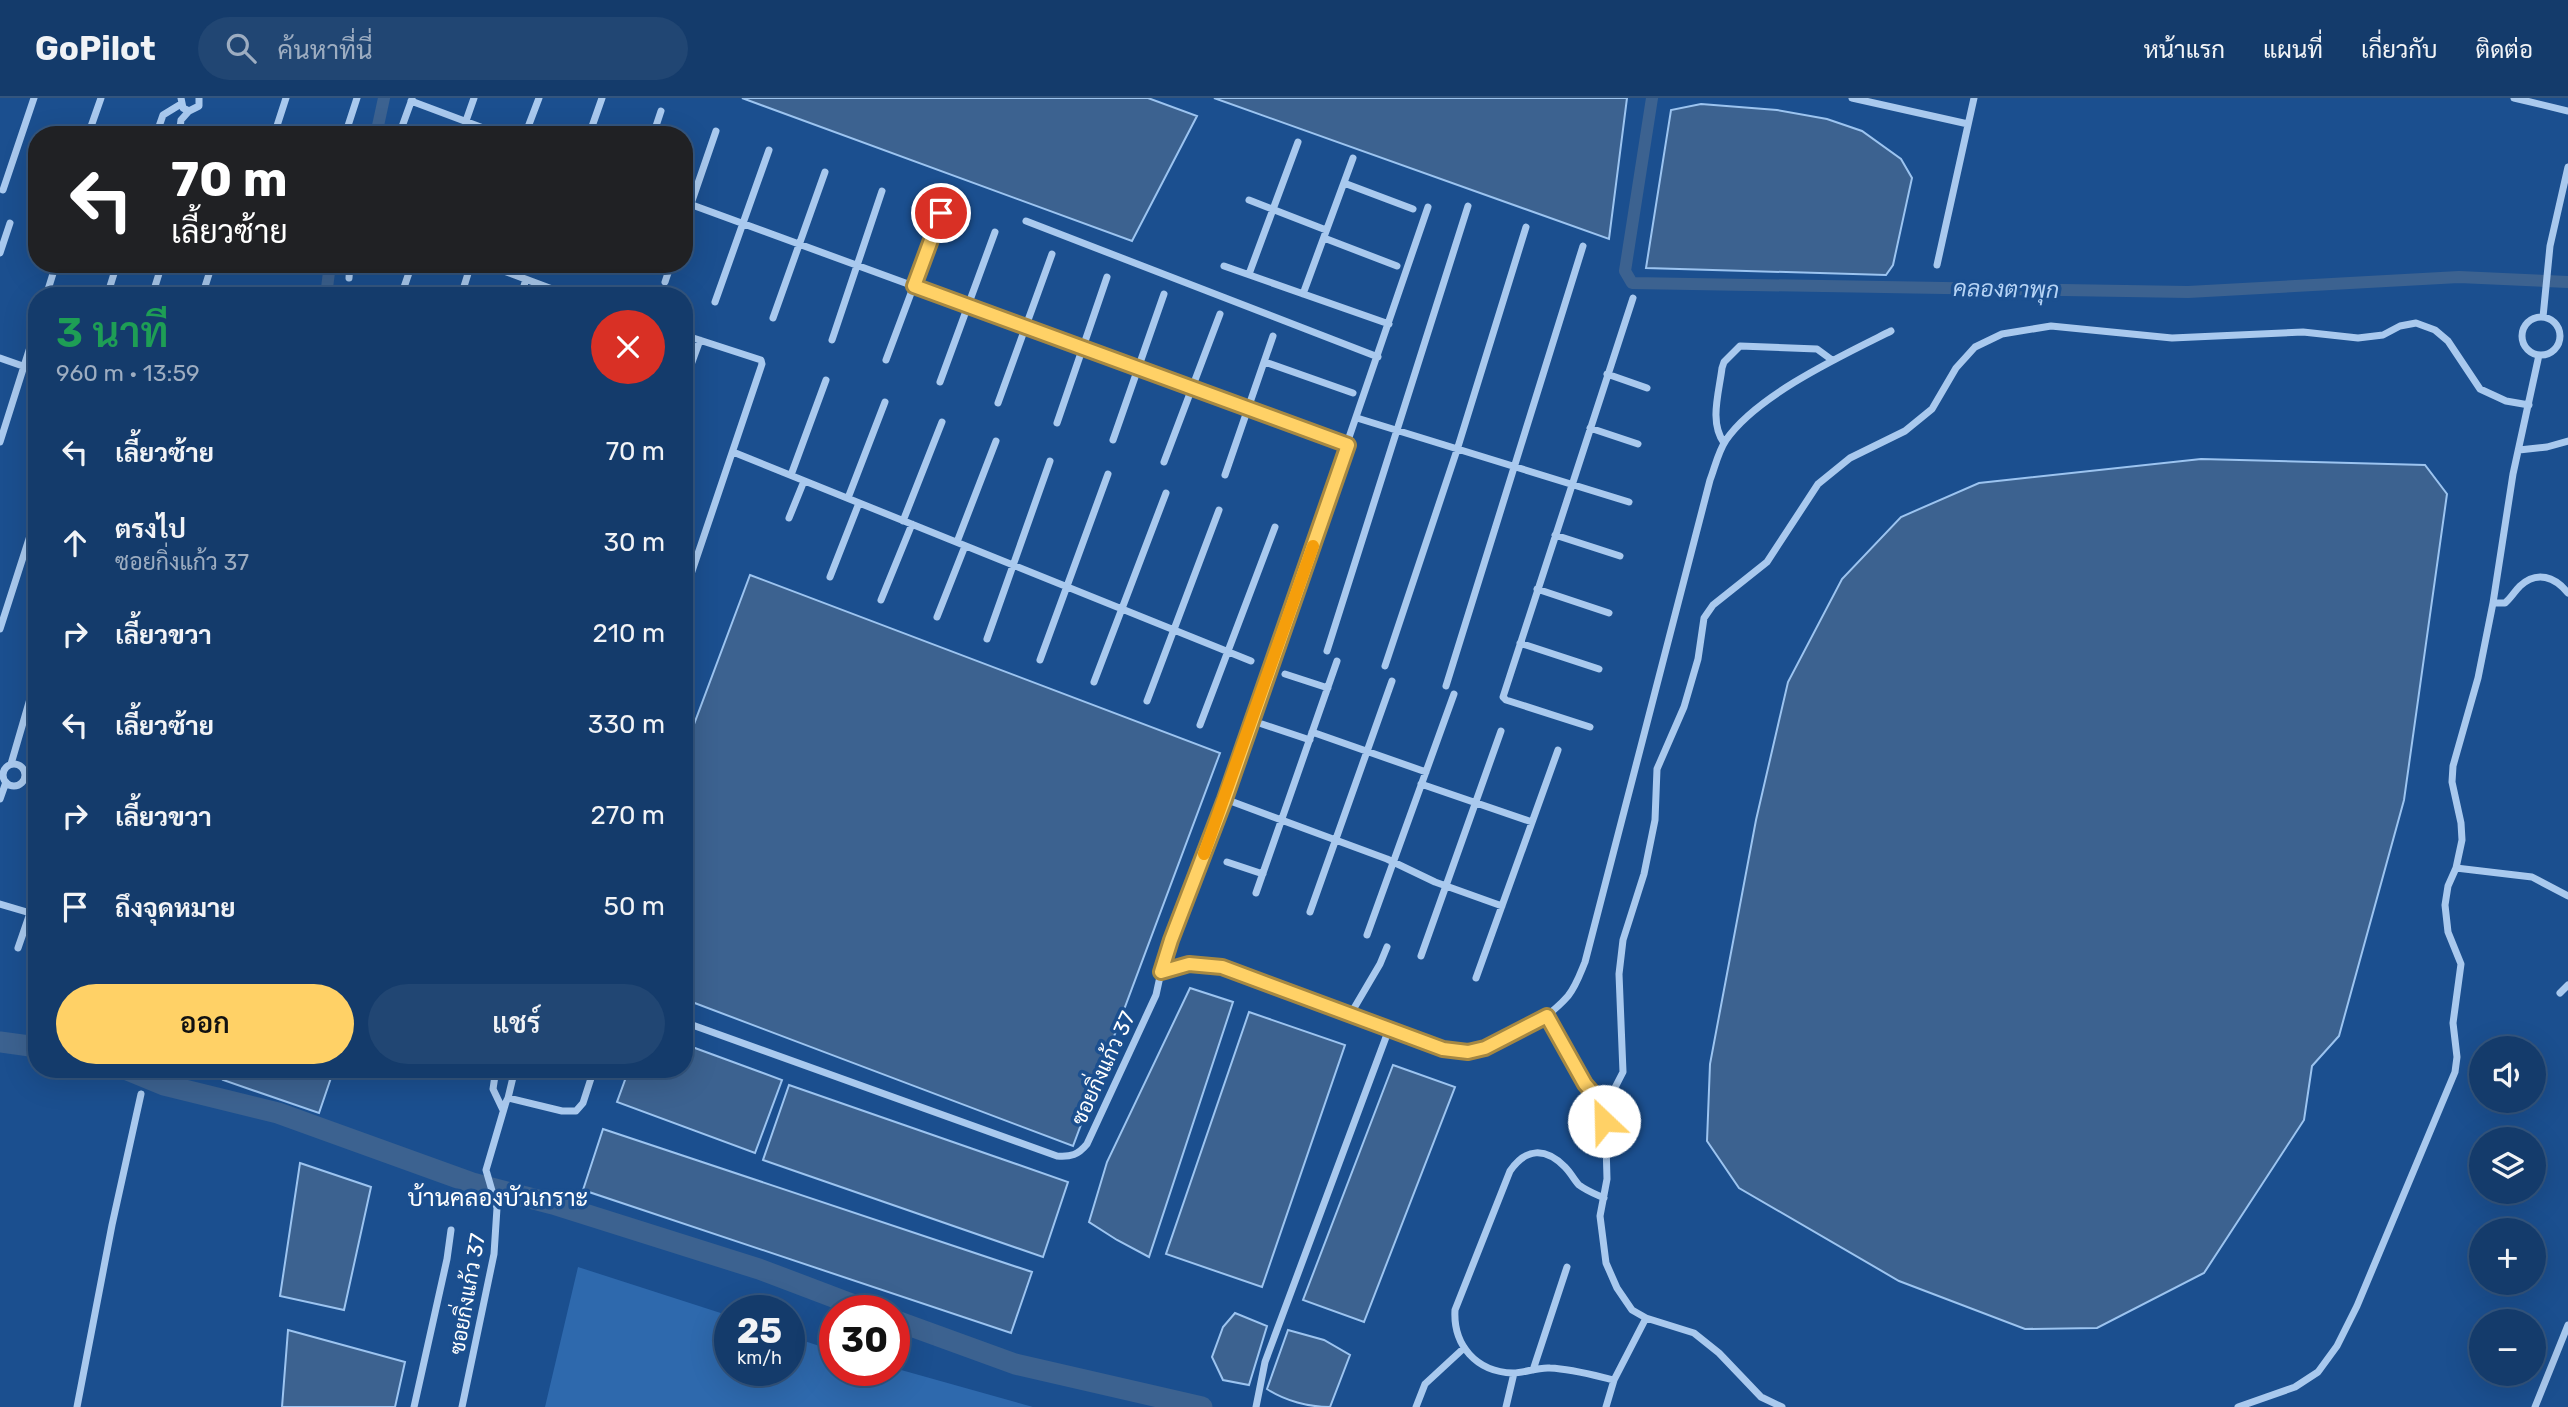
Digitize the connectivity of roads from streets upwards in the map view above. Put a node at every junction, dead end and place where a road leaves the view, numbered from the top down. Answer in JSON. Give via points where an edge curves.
{"nodes":[{"id":1,"x":34,"y":98,"type":"edge"},
{"id":2,"x":101,"y":98,"type":"edge"},
{"id":3,"x":199,"y":98,"type":"edge"},
{"id":4,"x":286,"y":98,"type":"edge"},
{"id":5,"x":357,"y":98,"type":"edge"},
{"id":6,"x":474,"y":98,"type":"edge"},
{"id":7,"x":539,"y":98,"type":"edge"},
{"id":8,"x":602,"y":98,"type":"edge"},
{"id":9,"x":1852,"y":98,"type":"edge"},
{"id":10,"x":1974,"y":98,"type":"edge"},
{"id":11,"x":2514,"y":98,"type":"edge"},
{"id":12,"x":411,"y":100,"type":"edge"},
{"id":13,"x":181,"y":101,"type":"edge"},
{"id":14,"x":189,"y":111,"type":"junction"},
{"id":15,"x":661,"y":111,"type":"dead end"},
{"id":16,"x":2568,"y":111,"type":"edge"},
{"id":17,"x":465,"y":121,"type":"junction"},
{"id":18,"x":1968,"y":124,"type":"junction"},
{"id":19,"x":91,"y":126,"type":"edge"},
{"id":20,"x":159,"y":126,"type":"edge"},
{"id":21,"x":180,"y":126,"type":"edge"},
{"id":22,"x":277,"y":126,"type":"edge"},
{"id":23,"x":348,"y":126,"type":"edge"},
{"id":24,"x":402,"y":126,"type":"edge"},
{"id":25,"x":464,"y":126,"type":"edge"},
{"id":26,"x":478,"y":126,"type":"edge"},
{"id":27,"x":528,"y":126,"type":"edge"},
{"id":28,"x":592,"y":126,"type":"edge"},
{"id":29,"x":656,"y":126,"type":"edge"},
{"id":30,"x":716,"y":131,"type":"dead end"},
{"id":31,"x":1298,"y":142,"type":"dead end"},
{"id":32,"x":769,"y":150,"type":"dead end"},
{"id":33,"x":1353,"y":158,"type":"dead end"},
{"id":34,"x":2568,"y":167,"type":"edge"},
{"id":35,"x":825,"y":172,"type":"dead end"},
{"id":36,"x":1344,"y":183,"type":"junction"},
{"id":37,"x":3,"y":190,"type":"dead end"},
{"id":38,"x":693,"y":190,"type":"edge"},
{"id":39,"x":883,"y":191,"type":"dead end"},
{"id":40,"x":1249,"y":200,"type":"dead end"},
{"id":41,"x":693,"y":205,"type":"edge"},
{"id":42,"x":1468,"y":206,"type":"dead end"},
{"id":43,"x":1428,"y":207,"type":"dead end"},
{"id":44,"x":1272,"y":209,"type":"junction"},
{"id":45,"x":1413,"y":209,"type":"dead end"},
{"id":46,"x":941,"y":213,"type":"dead end"},
{"id":47,"x":1027,"y":221,"type":"dead end"},
{"id":48,"x":10,"y":223,"type":"dead end"},
{"id":49,"x":743,"y":223,"type":"junction"},
{"id":50,"x":1526,"y":227,"type":"dead end"},
{"id":51,"x":995,"y":232,"type":"dead end"},
{"id":52,"x":1325,"y":234,"type":"junction"},
{"id":53,"x":799,"y":244,"type":"junction"},
{"id":54,"x":1583,"y":246,"type":"dead end"},
{"id":55,"x":0,"y":253,"type":"edge"},
{"id":56,"x":1052,"y":254,"type":"dead end"},
{"id":57,"x":857,"y":265,"type":"junction"},
{"id":58,"x":1937,"y":265,"type":"dead end"},
{"id":59,"x":1224,"y":266,"type":"dead end"},
{"id":60,"x":1397,"y":266,"type":"dead end"},
{"id":61,"x":349,"y":273,"type":"edge"},
{"id":62,"x":510,"y":273,"type":"edge"},
{"id":63,"x":668,"y":273,"type":"edge"},
{"id":64,"x":209,"y":274,"type":"dead end"},
{"id":65,"x":1249,"y":274,"type":"junction"},
{"id":66,"x":1107,"y":276,"type":"dead end"},
{"id":67,"x":349,"y":278,"type":"dead end"},
{"id":68,"x":526,"y":279,"type":"junction"},
{"id":69,"x":665,"y":282,"type":"dead end"},
{"id":70,"x":914,"y":286,"type":"junction"},
{"id":71,"x":205,"y":287,"type":"edge"},
{"id":72,"x":524,"y":287,"type":"edge"},
{"id":73,"x":547,"y":287,"type":"edge"},
{"id":74,"x":1164,"y":294,"type":"dead end"},
{"id":75,"x":1303,"y":294,"type":"junction"},
{"id":76,"x":1633,"y":298,"type":"dead end"},
{"id":77,"x":715,"y":302,"type":"dead end"},
{"id":78,"x":968,"y":306,"type":"junction"},
{"id":79,"x":1220,"y":314,"type":"dead end"},
{"id":80,"x":2543,"y":317,"type":"junction"},
{"id":81,"x":773,"y":318,"type":"dead end"},
{"id":82,"x":1389,"y":324,"type":"junction"},
{"id":83,"x":1026,"y":327,"type":"junction"},
{"id":84,"x":1891,"y":331,"type":"dead end"},
{"id":85,"x":1273,"y":336,"type":"dead end"},
{"id":86,"x":693,"y":338,"type":"edge"},
{"id":87,"x":700,"y":340,"type":"junction"},
{"id":88,"x":832,"y":340,"type":"dead end"},
{"id":89,"x":1083,"y":348,"type":"junction"},
{"id":90,"x":28,"y":351,"type":"edge"},
{"id":91,"x":2539,"y":355,"type":"junction"},
{"id":92,"x":1378,"y":357,"type":"junction"},
{"id":93,"x":0,"y":358,"type":"edge"},
{"id":94,"x":693,"y":359,"type":"edge"},
{"id":95,"x":886,"y":360,"type":"dead end"},
{"id":96,"x":1832,"y":360,"type":"junction"},
{"id":97,"x":1265,"y":362,"type":"junction"},
{"id":98,"x":23,"y":366,"type":"junction"},
{"id":99,"x":28,"y":368,"type":"edge"},
{"id":100,"x":1138,"y":368,"type":"junction"},
{"id":101,"x":1607,"y":374,"type":"junction"},
{"id":102,"x":826,"y":380,"type":"dead end"},
{"id":103,"x":940,"y":382,"type":"dead end"},
{"id":104,"x":1192,"y":388,"type":"junction"},
{"id":105,"x":1647,"y":388,"type":"dead end"},
{"id":106,"x":1353,"y":393,"type":"dead end"},
{"id":107,"x":885,"y":402,"type":"dead end"},
{"id":108,"x":998,"y":403,"type":"dead end"},
{"id":109,"x":2529,"y":405,"type":"junction"},
{"id":110,"x":1248,"y":409,"type":"junction"},
{"id":111,"x":1357,"y":418,"type":"junction"},
{"id":112,"x":942,"y":422,"type":"dead end"},
{"id":113,"x":1057,"y":423,"type":"dead end"},
{"id":114,"x":1590,"y":428,"type":"junction"},
{"id":115,"x":1397,"y":430,"type":"junction"},
{"id":116,"x":1113,"y":440,"type":"dead end"},
{"id":117,"x":996,"y":441,"type":"dead end"},
{"id":118,"x":2568,"y":441,"type":"edge"},
{"id":119,"x":0,"y":442,"type":"edge"},
{"id":120,"x":1724,"y":443,"type":"junction"},
{"id":121,"x":1638,"y":444,"type":"dead end"},
{"id":122,"x":1348,"y":445,"type":"junction"},
{"id":123,"x":1457,"y":450,"type":"junction"},
{"id":124,"x":2519,"y":450,"type":"junction"},
{"id":125,"x":733,"y":452,"type":"junction"},
{"id":126,"x":1050,"y":461,"type":"dead end"},
{"id":127,"x":1164,"y":461,"type":"dead end"},
{"id":128,"x":1515,"y":468,"type":"junction"},
{"id":129,"x":1108,"y":474,"type":"dead end"},
{"id":130,"x":791,"y":475,"type":"junction"},
{"id":131,"x":1225,"y":475,"type":"dead end"},
{"id":132,"x":804,"y":481,"type":"junction"},
{"id":133,"x":1571,"y":484,"type":"junction"},
{"id":134,"x":1166,"y":493,"type":"dead end"},
{"id":135,"x":848,"y":498,"type":"junction"},
{"id":136,"x":1629,"y":502,"type":"dead end"},
{"id":137,"x":859,"y":503,"type":"junction"},
{"id":138,"x":1219,"y":510,"type":"dead end"},
{"id":139,"x":789,"y":518,"type":"dead end"},
{"id":140,"x":903,"y":521,"type":"junction"},
{"id":141,"x":912,"y":524,"type":"junction"},
{"id":142,"x":1275,"y":527,"type":"dead end"},
{"id":143,"x":1555,"y":535,"type":"junction"},
{"id":144,"x":28,"y":542,"type":"edge"},
{"id":145,"x":957,"y":542,"type":"junction"},
{"id":146,"x":965,"y":546,"type":"junction"},
{"id":147,"x":1620,"y":556,"type":"dead end"},
{"id":148,"x":1013,"y":565,"type":"junction"},
{"id":149,"x":693,"y":569,"type":"edge"},
{"id":150,"x":830,"y":577,"type":"dead end"},
{"id":151,"x":1068,"y":588,"type":"junction"},
{"id":152,"x":1537,"y":589,"type":"junction"},
{"id":153,"x":2568,"y":593,"type":"edge"},
{"id":154,"x":881,"y":600,"type":"dead end"},
{"id":155,"x":2493,"y":603,"type":"junction"},
{"id":156,"x":1121,"y":609,"type":"junction"},
{"id":157,"x":1609,"y":612,"type":"dead end"},
{"id":158,"x":937,"y":617,"type":"dead end"},
{"id":159,"x":0,"y":629,"type":"edge"},
{"id":160,"x":1174,"y":630,"type":"junction"},
{"id":161,"x":987,"y":639,"type":"dead end"},
{"id":162,"x":1520,"y":643,"type":"junction"},
{"id":163,"x":1327,"y":651,"type":"dead end"},
{"id":164,"x":1228,"y":652,"type":"junction"},
{"id":165,"x":1040,"y":660,"type":"dead end"},
{"id":166,"x":1251,"y":661,"type":"dead end"},
{"id":167,"x":1337,"y":662,"type":"dead end"},
{"id":168,"x":1385,"y":666,"type":"dead end"},
{"id":169,"x":1600,"y":669,"type":"dead end"},
{"id":170,"x":1285,"y":674,"type":"dead end"},
{"id":171,"x":1392,"y":681,"type":"dead end"},
{"id":172,"x":1094,"y":682,"type":"dead end"},
{"id":173,"x":1446,"y":685,"type":"dead end"},
{"id":174,"x":1328,"y":688,"type":"junction"},
{"id":175,"x":1454,"y":694,"type":"dead end"},
{"id":176,"x":1147,"y":701,"type":"dead end"},
{"id":177,"x":28,"y":706,"type":"edge"},
{"id":178,"x":1262,"y":724,"type":"dead end"},
{"id":179,"x":1200,"y":725,"type":"dead end"},
{"id":180,"x":1590,"y":727,"type":"dead end"},
{"id":181,"x":1501,"y":731,"type":"dead end"},
{"id":182,"x":1311,"y":736,"type":"junction"},
{"id":183,"x":1558,"y":750,"type":"dead end"},
{"id":184,"x":1367,"y":752,"type":"junction"},
{"id":185,"x":11,"y":764,"type":"junction"},
{"id":186,"x":1426,"y":772,"type":"junction"},
{"id":187,"x":25,"y":779,"type":"junction"},
{"id":188,"x":28,"y":780,"type":"edge"},
{"id":189,"x":6,"y":782,"type":"junction"},
{"id":190,"x":1421,"y":784,"type":"junction"},
{"id":191,"x":0,"y":799,"type":"edge"},
{"id":192,"x":1225,"y":799,"type":"junction"},
{"id":193,"x":1476,"y":802,"type":"junction"},
{"id":194,"x":1282,"y":820,"type":"junction"},
{"id":195,"x":1532,"y":822,"type":"junction"},
{"id":196,"x":1336,"y":840,"type":"junction"},
{"id":197,"x":1227,"y":862,"type":"dead end"},
{"id":198,"x":1394,"y":862,"type":"junction"},
{"id":199,"x":2456,"y":868,"type":"junction"},
{"id":200,"x":1263,"y":874,"type":"junction"},
{"id":201,"x":1446,"y":886,"type":"junction"},
{"id":202,"x":1256,"y":893,"type":"dead end"},
{"id":203,"x":2568,"y":896,"type":"edge"},
{"id":204,"x":0,"y":904,"type":"edge"},
{"id":205,"x":1502,"y":906,"type":"junction"},
{"id":206,"x":28,"y":912,"type":"edge"},
{"id":207,"x":1310,"y":912,"type":"dead end"},
{"id":208,"x":28,"y":925,"type":"edge"},
{"id":209,"x":1367,"y":935,"type":"dead end"},
{"id":210,"x":1387,"y":947,"type":"dead end"},
{"id":211,"x":18,"y":948,"type":"dead end"},
{"id":212,"x":1421,"y":956,"type":"dead end"},
{"id":213,"x":1161,"y":972,"type":"junction"},
{"id":214,"x":1476,"y":978,"type":"dead end"},
{"id":215,"x":2568,"y":985,"type":"edge"},
{"id":216,"x":2560,"y":993,"type":"dead end"},
{"id":217,"x":1350,"y":1015,"type":"junction"},
{"id":218,"x":1547,"y":1016,"type":"junction"},
{"id":219,"x":693,"y":1025,"type":"edge"},
{"id":220,"x":1390,"y":1029,"type":"junction"},
{"id":221,"x":494,"y":1078,"type":"edge"},
{"id":222,"x":513,"y":1078,"type":"edge"},
{"id":223,"x":591,"y":1078,"type":"edge"},
{"id":224,"x":141,"y":1094,"type":"dead end"},
{"id":225,"x":508,"y":1098,"type":"junction"},
{"id":226,"x":1605,"y":1107,"type":"junction"},
{"id":227,"x":503,"y":1110,"type":"junction"},
{"id":228,"x":1604,"y":1198,"type":"junction"},
{"id":229,"x":451,"y":1230,"type":"dead end"},
{"id":230,"x":1567,"y":1267,"type":"dead end"},
{"id":231,"x":1646,"y":1318,"type":"junction"},
{"id":232,"x":2568,"y":1325,"type":"edge"},
{"id":233,"x":1464,"y":1348,"type":"junction"},
{"id":234,"x":1533,"y":1370,"type":"junction"},
{"id":235,"x":1514,"y":1373,"type":"junction"},
{"id":236,"x":1614,"y":1380,"type":"junction"},
{"id":237,"x":1761,"y":1397,"type":"junction"},
{"id":238,"x":1257,"y":1404,"type":"edge"},
{"id":239,"x":78,"y":1407,"type":"edge"},
{"id":240,"x":414,"y":1407,"type":"edge"},
{"id":241,"x":462,"y":1407,"type":"edge"},
{"id":242,"x":1416,"y":1407,"type":"edge"},
{"id":243,"x":1506,"y":1407,"type":"edge"},
{"id":244,"x":1606,"y":1407,"type":"edge"},
{"id":245,"x":1758,"y":1407,"type":"edge"},
{"id":246,"x":1782,"y":1407,"type":"edge"},
{"id":247,"x":2238,"y":1407,"type":"edge"},
{"id":248,"x":2535,"y":1407,"type":"edge"}],
"edges":[{"from":1,"to":37,"type":"street"},
{"from":2,"to":19,"type":"street"},
{"from":3,"to":14,"type":"street","via":[[199,106]]},
{"from":4,"to":22,"type":"street"},
{"from":5,"to":23,"type":"street"},
{"from":6,"to":17,"type":"street"},
{"from":7,"to":27,"type":"street"},
{"from":8,"to":28,"type":"street"},
{"from":9,"to":18,"type":"street"},
{"from":10,"to":18,"type":"street"},
{"from":11,"to":16,"type":"street"},
{"from":12,"to":17,"type":"street"},
{"from":12,"to":24,"type":"street"},
{"from":13,"to":14,"type":"street"},
{"from":13,"to":20,"type":"street","via":[[163,115]]},
{"from":14,"to":21,"type":"street"},
{"from":15,"to":29,"type":"street"},
{"from":17,"to":25,"type":"street"},
{"from":17,"to":26,"type":"street"},
{"from":18,"to":58,"type":"street"},
{"from":30,"to":38,"type":"street"},
{"from":31,"to":44,"type":"street"},
{"from":32,"to":49,"type":"street"},
{"from":33,"to":36,"type":"street"},
{"from":34,"to":80,"type":"street","via":[[2548,264]]},
{"from":35,"to":53,"type":"street"},
{"from":36,"to":45,"type":"street"},
{"from":36,"to":52,"type":"street"},
{"from":39,"to":57,"type":"street"},
{"from":40,"to":44,"type":"street"},
{"from":41,"to":49,"type":"street"},
{"from":42,"to":115,"type":"street"},
{"from":43,"to":82,"type":"street"},
{"from":44,"to":52,"type":"street"},
{"from":44,"to":65,"type":"street"},
{"from":46,"to":70,"type":"street"},
{"from":47,"to":92,"type":"street"},
{"from":48,"to":55,"type":"street"},
{"from":49,"to":53,"type":"street"},
{"from":49,"to":77,"type":"street"},
{"from":50,"to":123,"type":"street"},
{"from":51,"to":78,"type":"street"},
{"from":52,"to":60,"type":"street"},
{"from":52,"to":75,"type":"street"},
{"from":53,"to":57,"type":"street"},
{"from":53,"to":81,"type":"street"},
{"from":54,"to":128,"type":"street"},
{"from":56,"to":83,"type":"street"},
{"from":57,"to":70,"type":"street"},
{"from":57,"to":88,"type":"street"},
{"from":59,"to":65,"type":"street"},
{"from":61,"to":67,"type":"street"},
{"from":62,"to":68,"type":"street"},
{"from":63,"to":69,"type":"street"},
{"from":64,"to":71,"type":"street"},
{"from":65,"to":75,"type":"street"},
{"from":66,"to":89,"type":"street"},
{"from":68,"to":72,"type":"street"},
{"from":68,"to":73,"type":"street"},
{"from":70,"to":78,"type":"street"},
{"from":70,"to":95,"type":"street"},
{"from":74,"to":100,"type":"street"},
{"from":75,"to":82,"type":"street"},
{"from":76,"to":101,"type":"street"},
{"from":78,"to":83,"type":"street"},
{"from":78,"to":103,"type":"street"},
{"from":79,"to":104,"type":"street"},
{"from":80,"to":91,"type":"street","via":[[2554,322],[2559,341],[2551,352]]},
{"from":80,"to":91,"type":"street","via":[[2525,324],[2521,337],[2527,349]]},
{"from":82,"to":92,"type":"street"},
{"from":83,"to":89,"type":"street"},
{"from":83,"to":108,"type":"street"},
{"from":84,"to":96,"type":"street"},
{"from":85,"to":97,"type":"street"},
{"from":86,"to":87,"type":"street"},
{"from":87,"to":94,"type":"street"},
{"from":87,"to":125,"type":"street","via":[[761,360]]},
{"from":89,"to":100,"type":"street"},
{"from":89,"to":113,"type":"street"},
{"from":90,"to":98,"type":"street"},
{"from":91,"to":109,"type":"street"},
{"from":92,"to":111,"type":"street"},
{"from":93,"to":98,"type":"street"},
{"from":96,"to":120,"type":"street","via":[[1756,408]]},
{"from":96,"to":120,"type":"street","via":[[1818,349],[1740,346],[1722,368],[1715,423]]},
{"from":97,"to":106,"type":"street"},
{"from":97,"to":110,"type":"street"},
{"from":98,"to":99,"type":"street"},
{"from":98,"to":119,"type":"street"},
{"from":100,"to":104,"type":"street"},
{"from":100,"to":116,"type":"street"},
{"from":101,"to":105,"type":"street"},
{"from":101,"to":114,"type":"street"},
{"from":102,"to":130,"type":"street"},
{"from":104,"to":110,"type":"street"},
{"from":104,"to":127,"type":"street"},
{"from":107,"to":135,"type":"street"},
{"from":109,"to":124,"type":"street"},
{"from":109,"to":226,"type":"street","via":[[2480,389],[2448,341],[2416,323],[2358,338],[2304,332],[2172,338],[2051,326],[2002,334],[1975,347],[1956,368],[1932,409],[1905,431],[1850,458],[1818,484],[1767,562],[1713,605],[1704,618],[1684,707],[1657,769],[1655,820],[1623,940],[1623,1072]]},
{"from":110,"to":122,"type":"street"},
{"from":110,"to":131,"type":"street"},
{"from":111,"to":115,"type":"street"},
{"from":111,"to":122,"type":"street"},
{"from":112,"to":140,"type":"street"},
{"from":114,"to":121,"type":"street"},
{"from":114,"to":133,"type":"street"},
{"from":115,"to":123,"type":"street"},
{"from":115,"to":163,"type":"street"},
{"from":117,"to":145,"type":"street"},
{"from":118,"to":124,"type":"street"},
{"from":120,"to":218,"type":"street","via":[[1710,480],[1585,962],[1569,995]]},
{"from":122,"to":192,"type":"street"},
{"from":123,"to":128,"type":"street"},
{"from":123,"to":168,"type":"street"},
{"from":124,"to":155,"type":"street"},
{"from":125,"to":130,"type":"street"},
{"from":125,"to":149,"type":"street"},
{"from":126,"to":148,"type":"street"},
{"from":128,"to":133,"type":"street"},
{"from":128,"to":173,"type":"street"},
{"from":129,"to":151,"type":"street"},
{"from":130,"to":132,"type":"street"},
{"from":132,"to":135,"type":"street"},
{"from":132,"to":139,"type":"street"},
{"from":133,"to":136,"type":"street"},
{"from":133,"to":143,"type":"street"},
{"from":134,"to":156,"type":"street"},
{"from":135,"to":137,"type":"street"},
{"from":137,"to":140,"type":"street"},
{"from":137,"to":150,"type":"street"},
{"from":138,"to":160,"type":"street"},
{"from":140,"to":141,"type":"street"},
{"from":141,"to":145,"type":"street"},
{"from":141,"to":154,"type":"street"},
{"from":142,"to":164,"type":"street"},
{"from":143,"to":147,"type":"street"},
{"from":143,"to":152,"type":"street"},
{"from":144,"to":159,"type":"street"},
{"from":145,"to":146,"type":"street"},
{"from":146,"to":148,"type":"street"},
{"from":146,"to":158,"type":"street"},
{"from":148,"to":151,"type":"street"},
{"from":148,"to":161,"type":"street"},
{"from":151,"to":156,"type":"street"},
{"from":151,"to":165,"type":"street"},
{"from":152,"to":157,"type":"street"},
{"from":152,"to":162,"type":"street"},
{"from":153,"to":155,"type":"street","via":[[2556,580],[2540,577],[2523,583],[2505,603]]},
{"from":155,"to":199,"type":"street","via":[[2453,766],[2462,840]]},
{"from":156,"to":160,"type":"street"},
{"from":156,"to":172,"type":"street"},
{"from":160,"to":164,"type":"street"},
{"from":160,"to":176,"type":"street"},
{"from":162,"to":169,"type":"street"},
{"from":162,"to":180,"type":"street","via":[[1503,697],[1506,701]]},
{"from":164,"to":166,"type":"street"},
{"from":164,"to":179,"type":"street"},
{"from":167,"to":174,"type":"street"},
{"from":170,"to":174,"type":"street"},
{"from":171,"to":184,"type":"street"},
{"from":174,"to":182,"type":"street"},
{"from":175,"to":186,"type":"street"},
{"from":177,"to":185,"type":"street"},
{"from":178,"to":182,"type":"street"},
{"from":181,"to":193,"type":"street"},
{"from":182,"to":184,"type":"street"},
{"from":182,"to":194,"type":"street"},
{"from":183,"to":195,"type":"street"},
{"from":184,"to":186,"type":"street"},
{"from":184,"to":196,"type":"street"},
{"from":185,"to":187,"type":"street","via":[[24,769]]},
{"from":185,"to":189,"type":"street","via":[[4,772]]},
{"from":186,"to":190,"type":"street"},
{"from":187,"to":188,"type":"street"},
{"from":187,"to":189,"type":"street","via":[[16,786]]},
{"from":189,"to":191,"type":"street"},
{"from":190,"to":193,"type":"street"},
{"from":190,"to":198,"type":"street"},
{"from":192,"to":194,"type":"street"},
{"from":192,"to":213,"type":"street"},
{"from":193,"to":195,"type":"street"},
{"from":193,"to":201,"type":"street"},
{"from":194,"to":196,"type":"street"},
{"from":194,"to":200,"type":"street"},
{"from":195,"to":205,"type":"street"},
{"from":196,"to":198,"type":"street"},
{"from":196,"to":207,"type":"street"},
{"from":197,"to":200,"type":"street"},
{"from":198,"to":201,"type":"street"},
{"from":198,"to":209,"type":"street"},
{"from":199,"to":203,"type":"street","via":[[2532,877]]},
{"from":199,"to":247,"type":"street","via":[[2445,905],[2448,932],[2461,964],[2451,1086],[2337,1346],[2318,1372],[2294,1387]]},
{"from":200,"to":202,"type":"street"},
{"from":201,"to":205,"type":"street"},
{"from":201,"to":212,"type":"street"},
{"from":204,"to":206,"type":"street"},
{"from":205,"to":214,"type":"street"},
{"from":208,"to":211,"type":"street"},
{"from":210,"to":217,"type":"street"},
{"from":213,"to":217,"type":"street","via":[[1189,964],[1222,967]]},
{"from":213,"to":219,"type":"street","name":"ซอยกิ่งแก้ว 37","via":[[1156,995],[1087,1144],[1068,1157]]},
{"from":215,"to":216,"type":"street"},
{"from":217,"to":220,"type":"street"},
{"from":218,"to":220,"type":"street","via":[[1468,1052],[1443,1049]]},
{"from":218,"to":226,"type":"street","via":[[1585,1084]]},
{"from":220,"to":238,"type":"street","via":[[1265,1362]]},
{"from":221,"to":227,"type":"street","via":[[492,1089]]},
{"from":222,"to":225,"type":"street","name":"ซอยกิ่งแก้ว 37"},
{"from":223,"to":225,"type":"street","via":[[576,1111]]},
{"from":224,"to":239,"type":"street"},
{"from":225,"to":227,"type":"street","name":"ซอยกิ่งแก้ว 37"},
{"from":226,"to":228,"type":"street"},
{"from":227,"to":241,"type":"street","name":"ซอยกิ่งแก้ว 37","via":[[486,1170],[497,1208],[494,1254]]},
{"from":228,"to":231,"type":"street","via":[[1600,1216],[1606,1263],[1632,1310]]},
{"from":228,"to":233,"type":"street","via":[[1578,1184],[1548,1155],[1526,1154],[1517,1160],[1455,1310],[1456,1333]]},
{"from":229,"to":240,"type":"street"},
{"from":230,"to":234,"type":"street"},
{"from":231,"to":236,"type":"street"},
{"from":231,"to":237,"type":"street","via":[[1694,1333]]},
{"from":232,"to":248,"type":"street"},
{"from":233,"to":235,"type":"street","via":[[1486,1369]]},
{"from":233,"to":242,"type":"street","via":[[1425,1384]]},
{"from":234,"to":235,"type":"street"},
{"from":234,"to":236,"type":"street","via":[[1576,1371]]},
{"from":235,"to":243,"type":"street"},
{"from":236,"to":244,"type":"street"},
{"from":237,"to":245,"type":"street"},
{"from":237,"to":246,"type":"street"}]}
